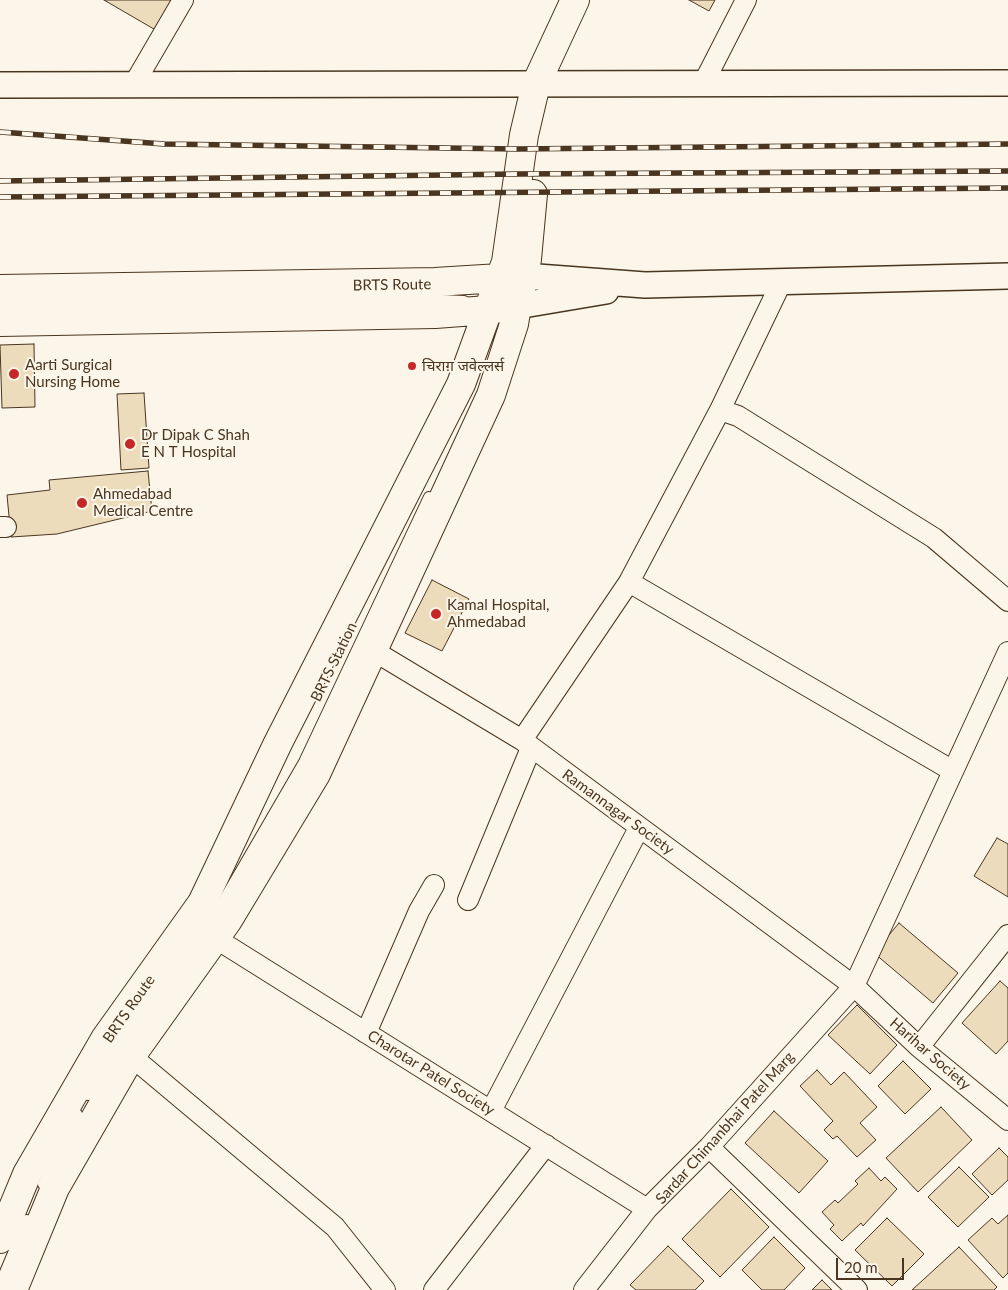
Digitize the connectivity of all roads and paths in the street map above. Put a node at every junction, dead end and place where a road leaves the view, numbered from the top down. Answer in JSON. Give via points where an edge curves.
{"nodes":[{"id":1,"x":184,"y":0,"type":"edge"},
{"id":2,"x":575,"y":0,"type":"edge"},
{"id":3,"x":746,"y":0,"type":"edge"},
{"id":4,"x":1008,"y":83,"type":"edge"},
{"id":5,"x":134,"y":84,"type":"junction"},
{"id":6,"x":703,"y":84,"type":"junction"},
{"id":7,"x":0,"y":85,"type":"edge"},
{"id":8,"x":544,"y":85,"type":"junction"},
{"id":9,"x":1008,"y":276,"type":"edge"},
{"id":10,"x":512,"y":277,"type":"junction"},
{"id":11,"x":781,"y":282,"type":"junction"},
{"id":12,"x":645,"y":285,"type":"junction"},
{"id":13,"x":0,"y":289,"type":"edge"},
{"id":14,"x":0,"y":306,"type":"edge"},
{"id":15,"x":500,"y":311,"type":"junction"},
{"id":16,"x":0,"y":322,"type":"edge"},
{"id":17,"x":720,"y":410,"type":"junction"},
{"id":18,"x":434,"y":487,"type":"dead end"},
{"id":19,"x":628,"y":582,"type":"junction"},
{"id":20,"x":1008,"y":601,"type":"edge"},
{"id":21,"x":374,"y":651,"type":"junction"},
{"id":22,"x":1008,"y":652,"type":"edge"},
{"id":23,"x":527,"y":744,"type":"junction"},
{"id":24,"x":304,"y":762,"type":"joint"},
{"id":25,"x":953,"y":771,"type":"junction"},
{"id":26,"x":639,"y":828,"type":"junction"},
{"id":27,"x":434,"y":885,"type":"dead end"},
{"id":28,"x":468,"y":900,"type":"dead end"},
{"id":29,"x":1008,"y":935,"type":"edge"},
{"id":30,"x":215,"y":938,"type":"junction"},
{"id":31,"x":854,"y":986,"type":"junction"},
{"id":32,"x":366,"y":1033,"type":"junction"},
{"id":33,"x":919,"y":1047,"type":"junction"},
{"id":34,"x":131,"y":1056,"type":"junction"},
{"id":35,"x":491,"y":1111,"type":"junction"},
{"id":36,"x":1008,"y":1120,"type":"edge"},
{"id":37,"x":546,"y":1145,"type":"junction"},
{"id":38,"x":703,"y":1153,"type":"junction"},
{"id":39,"x":38,"y":1195,"type":"dead end"},
{"id":40,"x":647,"y":1209,"type":"junction"},
{"id":41,"x":30,"y":1213,"type":"dead end"},
{"id":42,"x":1,"y":1233,"type":"edge"},
{"id":43,"x":620,"y":1243,"type":"junction"},
{"id":44,"x":0,"y":1284,"type":"edge"},
{"id":45,"x":592,"y":1287,"type":"edge"},
{"id":46,"x":13,"y":1290,"type":"edge"},
{"id":47,"x":385,"y":1290,"type":"edge"},
{"id":48,"x":434,"y":1290,"type":"edge"},
{"id":49,"x":856,"y":1290,"type":"edge"}],
"edges":[{"from":1,"to":5,"type":"street"},
{"from":2,"to":8,"type":"main road","via":[[550,59]]},
{"from":3,"to":6,"type":"street"},
{"from":4,"to":6,"type":"street"},
{"from":5,"to":7,"type":"street"},
{"from":5,"to":8,"type":"street"},
{"from":6,"to":8,"type":"street"},
{"from":8,"to":10,"type":"main road","via":[[542,130]]},
{"from":9,"to":11,"type":"street"},
{"from":10,"to":12,"type":"street"},
{"from":10,"to":13,"type":"main road","via":[[436,282]]},
{"from":10,"to":15,"type":"main road"},
{"from":11,"to":12,"type":"street"},
{"from":11,"to":17,"type":"street"},
{"from":12,"to":15,"type":"street"},
{"from":14,"to":15,"type":"lane","name":"BRTS Route","via":[[459,299]]},
{"from":15,"to":16,"type":"main road"},
{"from":15,"to":21,"type":"main road","via":[[514,324],[490,396]]},
{"from":15,"to":42,"type":"main road","via":[[283,735],[202,903],[105,1039],[27,1174]]},
{"from":17,"to":19,"type":"street"},
{"from":17,"to":20,"type":"street","via":[[738,416],[934,538]]},
{"from":18,"to":24,"type":"lane","name":"BRTS Station"},
{"from":19,"to":23,"type":"street"},
{"from":19,"to":25,"type":"street"},
{"from":21,"to":23,"type":"street","name":"Ramannagar Society"},
{"from":21,"to":30,"type":"main road","via":[[316,774]]},
{"from":22,"to":25,"type":"street","name":"Sardar Chimanbhai Patel Marg"},
{"from":23,"to":26,"type":"street","name":"Ramannagar Society"},
{"from":23,"to":28,"type":"street"},
{"from":24,"to":39,"type":"lane","name":"BRTS Route","via":[[221,905],[82,1104]]},
{"from":25,"to":31,"type":"street","name":"Sardar Chimanbhai Patel Marg"},
{"from":26,"to":31,"type":"street","name":"Ramannagar Society"},
{"from":26,"to":35,"type":"street"},
{"from":27,"to":32,"type":"street","via":[[419,911]]},
{"from":29,"to":33,"type":"street"},
{"from":30,"to":32,"type":"street","name":"Charotar Patel Society"},
{"from":30,"to":34,"type":"main road"},
{"from":31,"to":33,"type":"street","name":"Harihar Society"},
{"from":31,"to":38,"type":"street","name":"Sardar Chimanbhai Patel Marg"},
{"from":32,"to":35,"type":"street","name":"Charotar Patel Society"},
{"from":33,"to":36,"type":"street","name":"Harihar Society"},
{"from":34,"to":46,"type":"main road","via":[[55,1188]]},
{"from":34,"to":47,"type":"street","via":[[335,1227]]},
{"from":35,"to":37,"type":"street","name":"Charotar Patel Society"},
{"from":37,"to":40,"type":"street","name":"Charotar Patel Society"},
{"from":37,"to":48,"type":"street"},
{"from":38,"to":40,"type":"street"},
{"from":38,"to":43,"type":"street","name":"Sardar Chimanbhai Patel Marg"},
{"from":38,"to":49,"type":"street"},
{"from":40,"to":43,"type":"street"},
{"from":41,"to":44,"type":"lane"},
{"from":43,"to":45,"type":"street"}]}
